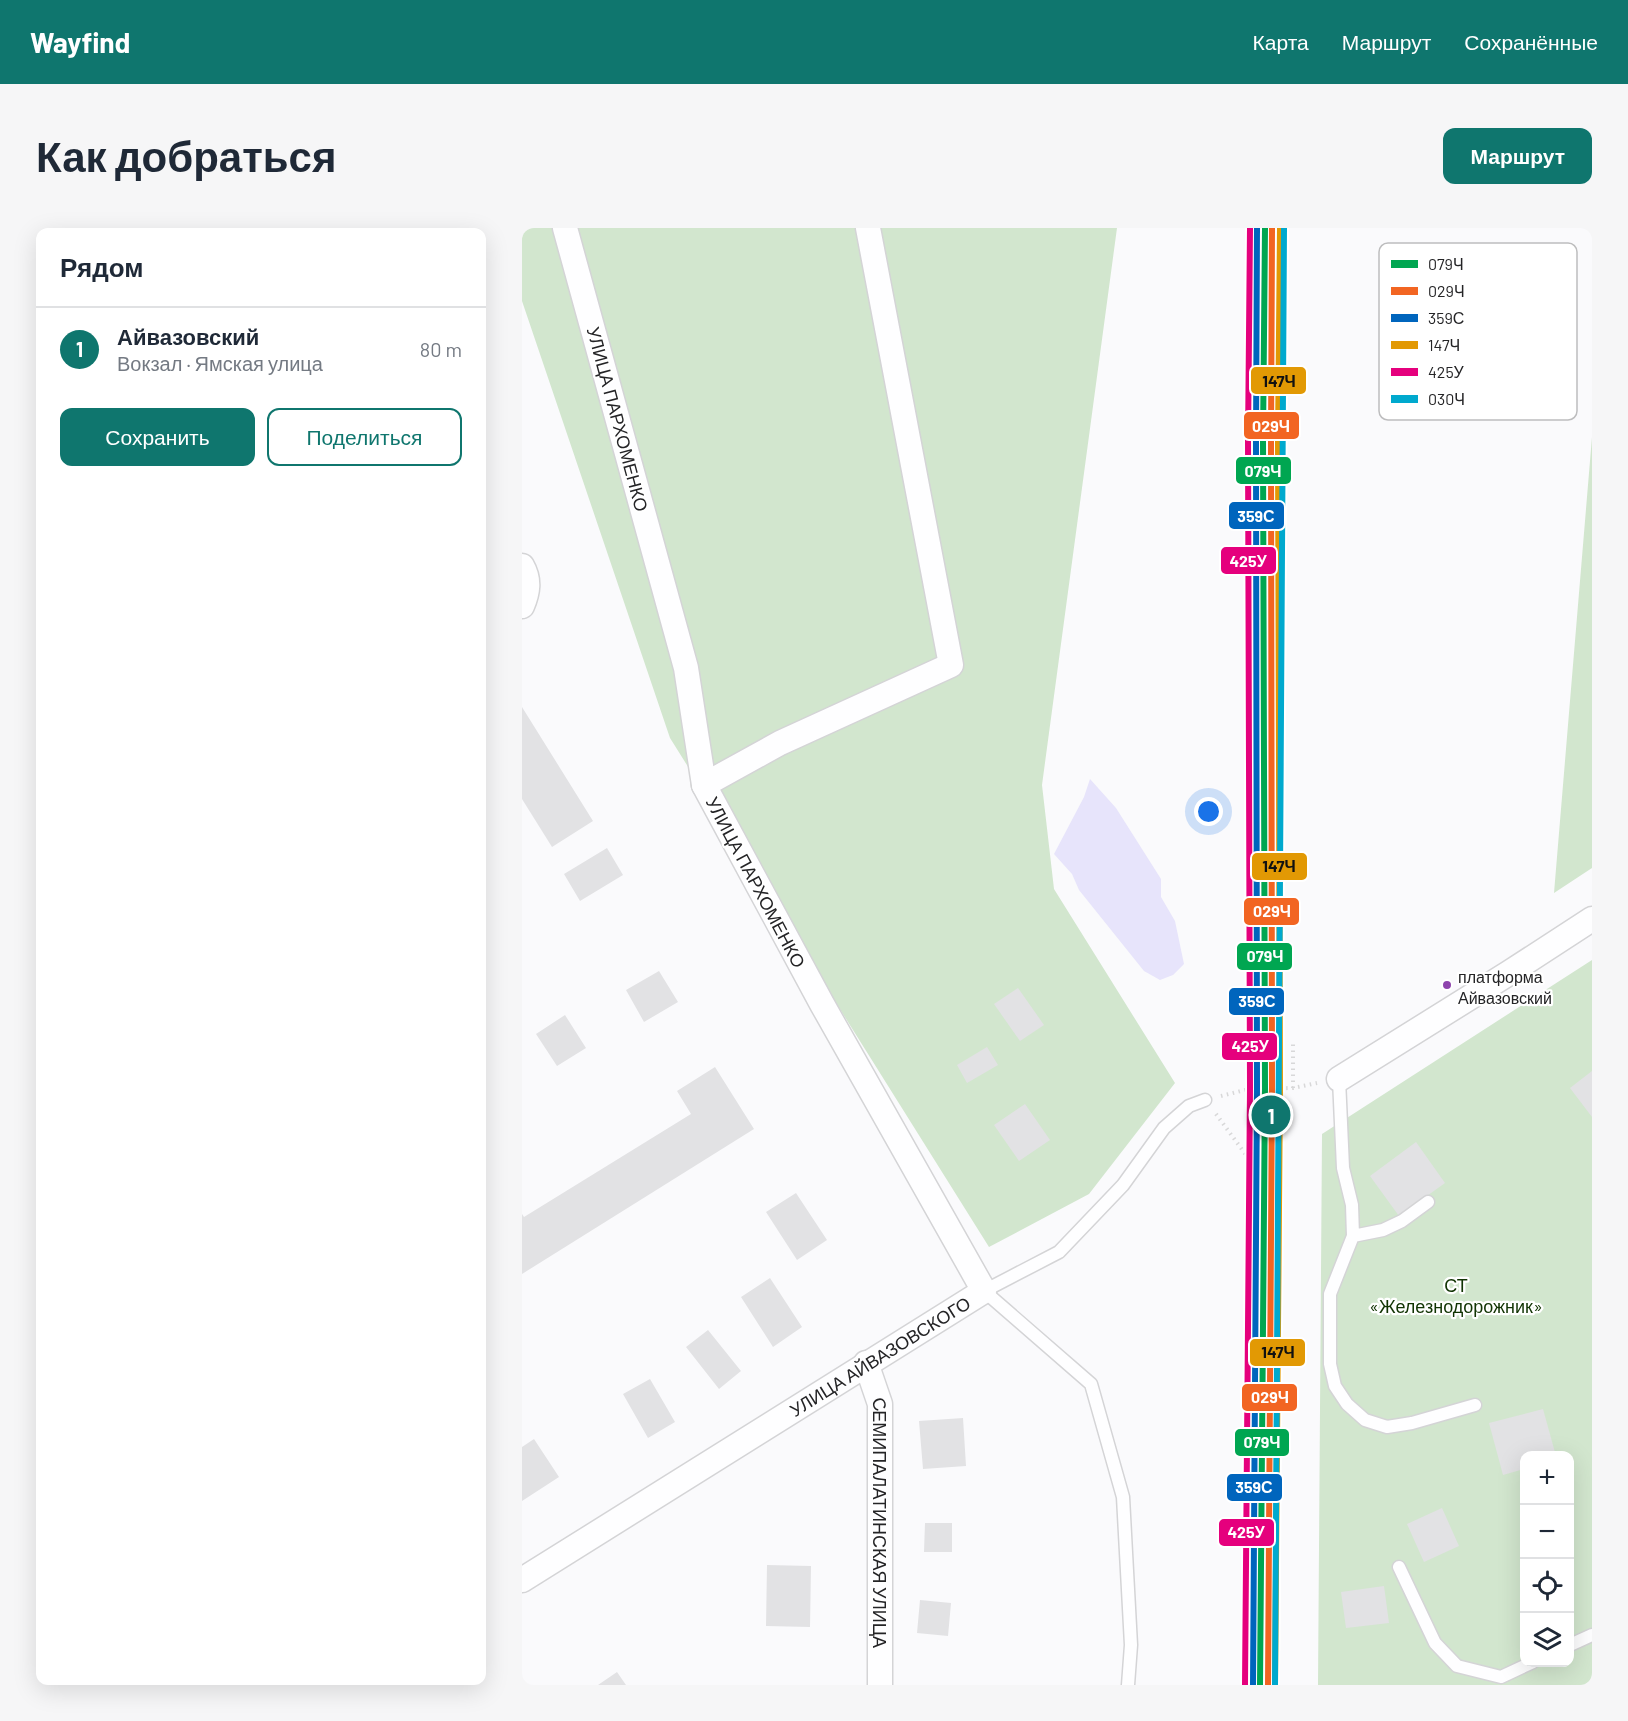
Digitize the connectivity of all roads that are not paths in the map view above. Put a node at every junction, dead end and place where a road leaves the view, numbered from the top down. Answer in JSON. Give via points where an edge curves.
{"nodes":[{"id":1,"x":565,"y":228,"type":"edge"},
{"id":2,"x":868,"y":228,"type":"edge"},
{"id":3,"x":522,"y":566,"type":"edge"},
{"id":4,"x":522,"y":606,"type":"edge"},
{"id":5,"x":704,"y":785,"type":"junction"},
{"id":6,"x":1592,"y":919,"type":"edge"},
{"id":7,"x":1338,"y":1078,"type":"joint"},
{"id":8,"x":1205,"y":1100,"type":"road end"},
{"id":9,"x":1428,"y":1202,"type":"dead end"},
{"id":10,"x":1353,"y":1236,"type":"junction"},
{"id":11,"x":984,"y":1291,"type":"junction"},
{"id":12,"x":866,"y":1363,"type":"junction"},
{"id":13,"x":1474,"y":1405,"type":"dead end"},
{"id":14,"x":1399,"y":1567,"type":"dead end"},
{"id":15,"x":522,"y":1580,"type":"edge"},
{"id":16,"x":1592,"y":1635,"type":"edge"},
{"id":17,"x":1574,"y":1643,"type":"edge"},
{"id":18,"x":1522,"y":1667,"type":"edge"},
{"id":19,"x":880,"y":1685,"type":"edge"},
{"id":20,"x":1128,"y":1685,"type":"edge"}],
"edges":[{"from":1,"to":5,"type":"street","name":"УЛИЦА ПАРХОМЕНКО","via":[[686,668]]},
{"from":2,"to":5,"type":"street","via":[[951,664],[780,742]]},
{"from":3,"to":4,"type":"street","via":[[528,591]]},
{"from":5,"to":11,"type":"street","name":"УЛИЦА ПАРХОМЕНКО"},
{"from":6,"to":7,"type":"street"},
{"from":7,"to":10,"type":"lane","via":[[1343,1168],[1352,1205]]},
{"from":8,"to":11,"type":"lane","name":"УЛИЦА АЙВАЗОВСКОГО","via":[[1189,1106],[1164,1128],[1123,1185],[1059,1252]]},
{"from":9,"to":10,"type":"lane","via":[[1383,1230]]},
{"from":10,"to":13,"type":"lane","via":[[1330,1294],[1330,1364],[1335,1386],[1347,1404],[1365,1420],[1388,1426]]},
{"from":11,"to":12,"type":"street","name":"УЛИЦА АЙВАЗОВСКОГО"},
{"from":11,"to":20,"type":"lane","via":[[1091,1384],[1123,1497],[1131,1645]]},
{"from":12,"to":15,"type":"street","name":"УЛИЦА АЙВАЗОВСКОГО"},
{"from":12,"to":19,"type":"street","name":"СЕМИПАЛАТИНСКАЯ УЛИЦА","via":[[880,1404]]},
{"from":14,"to":18,"type":"lane","via":[[1435,1643],[1457,1666],[1501,1677]]},
{"from":16,"to":17,"type":"lane"}]}
